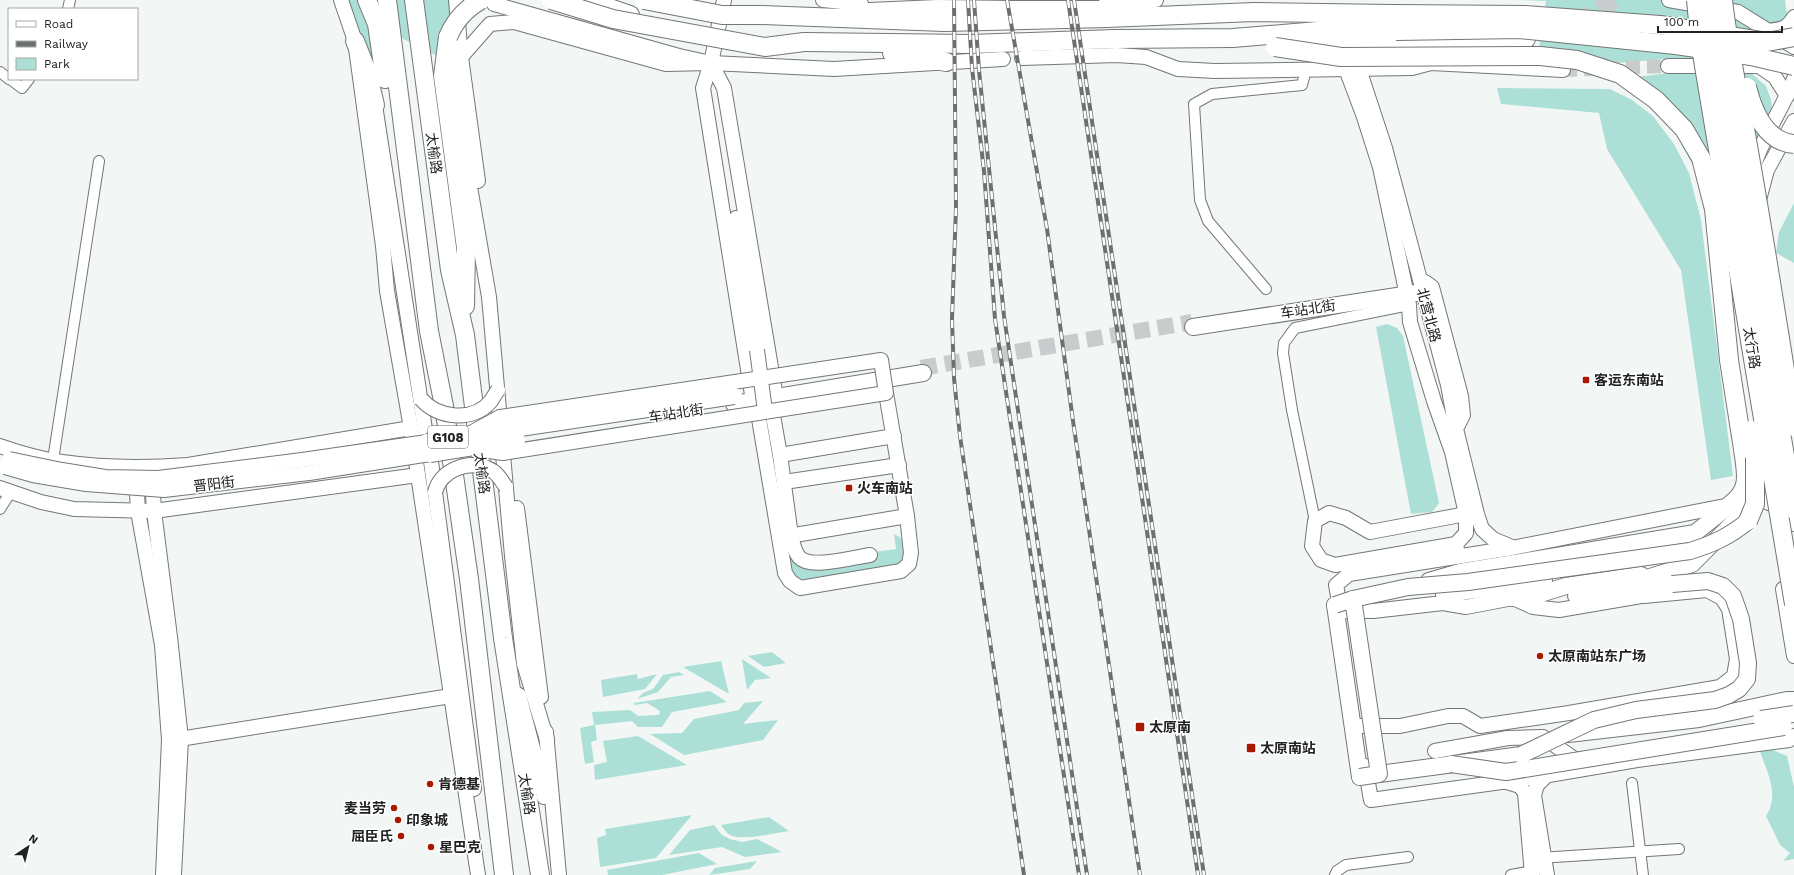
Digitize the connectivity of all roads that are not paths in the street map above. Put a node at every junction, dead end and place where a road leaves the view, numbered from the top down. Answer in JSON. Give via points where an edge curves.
{"nodes":[{"id":1,"x":341,"y":0,"type":"edge"},
{"id":2,"x":368,"y":0,"type":"edge"},
{"id":3,"x":387,"y":0,"type":"edge"},
{"id":4,"x":414,"y":0,"type":"edge"},
{"id":5,"x":456,"y":0,"type":"edge"},
{"id":6,"x":550,"y":0,"type":"edge"},
{"id":7,"x":586,"y":0,"type":"edge"},
{"id":8,"x":644,"y":0,"type":"edge"},
{"id":9,"x":701,"y":0,"type":"edge"},
{"id":10,"x":724,"y":0,"type":"edge"},
{"id":11,"x":823,"y":0,"type":"edge"},
{"id":12,"x":1156,"y":0,"type":"edge"},
{"id":13,"x":1320,"y":0,"type":"edge"},
{"id":14,"x":1669,"y":0,"type":"edge"},
{"id":15,"x":1696,"y":0,"type":"edge"},
{"id":16,"x":1710,"y":0,"type":"edge"},
{"id":17,"x":487,"y":2,"type":"edge"},
{"id":18,"x":1724,"y":7,"type":"edge"},
{"id":19,"x":903,"y":8,"type":"junction"},
{"id":20,"x":1254,"y":12,"type":"junction"},
{"id":21,"x":760,"y":15,"type":"junction"},
{"id":22,"x":1794,"y":17,"type":"edge"},
{"id":23,"x":1394,"y":23,"type":"junction"},
{"id":24,"x":1768,"y":31,"type":"junction"},
{"id":25,"x":1794,"y":37,"type":"edge"},
{"id":26,"x":1233,"y":38,"type":"junction"},
{"id":27,"x":1526,"y":39,"type":"dead end"},
{"id":28,"x":355,"y":41,"type":"junction"},
{"id":29,"x":804,"y":42,"type":"junction"},
{"id":30,"x":1275,"y":47,"type":"junction"},
{"id":31,"x":1794,"y":47,"type":"edge"},
{"id":32,"x":461,"y":57,"type":"junction"},
{"id":33,"x":1022,"y":58,"type":"dead end"},
{"id":34,"x":1003,"y":59,"type":"dead end"},
{"id":35,"x":946,"y":62,"type":"junction"},
{"id":36,"x":711,"y":63,"type":"junction"},
{"id":37,"x":1668,"y":66,"type":"tunnel mouth"},
{"id":38,"x":1759,"y":66,"type":"junction"},
{"id":39,"x":1794,"y":66,"type":"edge"},
{"id":40,"x":1353,"y":69,"type":"junction"},
{"id":41,"x":1306,"y":70,"type":"junction"},
{"id":42,"x":1563,"y":70,"type":"tunnel mouth"},
{"id":43,"x":0,"y":72,"type":"edge"},
{"id":44,"x":1794,"y":74,"type":"edge"},
{"id":45,"x":8,"y":78,"type":"edge"},
{"id":46,"x":1794,"y":79,"type":"edge"},
{"id":47,"x":10,"y":80,"type":"edge"},
{"id":48,"x":28,"y":80,"type":"edge"},
{"id":49,"x":1716,"y":91,"type":"junction"},
{"id":50,"x":1787,"y":96,"type":"junction"},
{"id":51,"x":375,"y":105,"type":"joint"},
{"id":52,"x":1794,"y":121,"type":"edge"},
{"id":53,"x":1794,"y":144,"type":"edge"},
{"id":54,"x":99,"y":161,"type":"dead end"},
{"id":55,"x":1732,"y":232,"type":"junction"},
{"id":56,"x":1422,"y":287,"type":"junction"},
{"id":57,"x":1266,"y":288,"type":"dead end"},
{"id":58,"x":1407,"y":295,"type":"junction"},
{"id":59,"x":1430,"y":316,"type":"junction"},
{"id":60,"x":1410,"y":322,"type":"junction"},
{"id":61,"x":1193,"y":325,"type":"tunnel mouth"},
{"id":62,"x":429,"y":332,"type":"junction"},
{"id":63,"x":464,"y":335,"type":"junction"},
{"id":64,"x":922,"y":371,"type":"tunnel mouth"},
{"id":65,"x":759,"y":378,"type":"junction"},
{"id":66,"x":498,"y":390,"type":"junction"},
{"id":67,"x":887,"y":397,"type":"junction"},
{"id":68,"x":421,"y":399,"type":"junction"},
{"id":69,"x":765,"y":405,"type":"junction"},
{"id":70,"x":1794,"y":427,"type":"edge"},
{"id":71,"x":411,"y":428,"type":"junction"},
{"id":72,"x":1456,"y":428,"type":"junction"},
{"id":73,"x":502,"y":436,"type":"junction"},
{"id":74,"x":894,"y":436,"type":"junction"},
{"id":75,"x":467,"y":442,"type":"junction"},
{"id":76,"x":0,"y":446,"type":"edge"},
{"id":77,"x":428,"y":448,"type":"junction"},
{"id":78,"x":1743,"y":448,"type":"junction"},
{"id":79,"x":780,"y":455,"type":"junction"},
{"id":80,"x":53,"y":460,"type":"junction"},
{"id":81,"x":1794,"y":461,"type":"edge"},
{"id":82,"x":4,"y":462,"type":"edge"},
{"id":83,"x":898,"y":465,"type":"junction"},
{"id":84,"x":135,"y":467,"type":"junction"},
{"id":85,"x":152,"y":468,"type":"junction"},
{"id":86,"x":418,"y":475,"type":"junction"},
{"id":87,"x":784,"y":482,"type":"junction"},
{"id":88,"x":506,"y":487,"type":"junction"},
{"id":89,"x":5,"y":490,"type":"edge"},
{"id":90,"x":435,"y":492,"type":"junction"},
{"id":91,"x":1739,"y":499,"type":"junction"},
{"id":92,"x":1769,"y":500,"type":"junction"},
{"id":93,"x":0,"y":509,"type":"edge"},
{"id":94,"x":1794,"y":510,"type":"edge"},
{"id":95,"x":138,"y":511,"type":"junction"},
{"id":96,"x":154,"y":511,"type":"junction"},
{"id":97,"x":1466,"y":514,"type":"junction"},
{"id":98,"x":907,"y":516,"type":"junction"},
{"id":99,"x":1315,"y":521,"type":"junction"},
{"id":100,"x":1748,"y":521,"type":"junction"},
{"id":101,"x":1794,"y":524,"type":"edge"},
{"id":102,"x":785,"y":537,"type":"junction"},
{"id":103,"x":1512,"y":548,"type":"junction"},
{"id":104,"x":1457,"y":550,"type":"junction"},
{"id":105,"x":870,"y":555,"type":"dead end"},
{"id":106,"x":1671,"y":577,"type":"junction"},
{"id":107,"x":1544,"y":581,"type":"junction"},
{"id":108,"x":1408,"y":587,"type":"junction"},
{"id":109,"x":1623,"y":588,"type":"junction"},
{"id":110,"x":1444,"y":594,"type":"dead end"},
{"id":111,"x":1576,"y":596,"type":"dead end"},
{"id":112,"x":1644,"y":596,"type":"junction"},
{"id":113,"x":1513,"y":598,"type":"junction"},
{"id":114,"x":1794,"y":604,"type":"edge"},
{"id":115,"x":1340,"y":611,"type":"junction"},
{"id":116,"x":504,"y":638,"type":"junction"},
{"id":117,"x":1794,"y":656,"type":"edge"},
{"id":118,"x":451,"y":696,"type":"junction"},
{"id":119,"x":1794,"y":700,"type":"edge"},
{"id":120,"x":1794,"y":714,"type":"edge"},
{"id":121,"x":1359,"y":726,"type":"junction"},
{"id":122,"x":1791,"y":730,"type":"edge"},
{"id":123,"x":1542,"y":737,"type":"junction"},
{"id":124,"x":175,"y":739,"type":"junction"},
{"id":125,"x":547,"y":740,"type":"junction"},
{"id":126,"x":1435,"y":752,"type":"dead end"},
{"id":127,"x":1520,"y":755,"type":"junction"},
{"id":128,"x":1450,"y":764,"type":"junction"},
{"id":129,"x":1588,"y":768,"type":"junction"},
{"id":130,"x":1546,"y":776,"type":"junction"},
{"id":131,"x":1507,"y":782,"type":"junction"},
{"id":132,"x":1632,"y":783,"type":"dead end"},
{"id":133,"x":1679,"y":849,"type":"dead end"},
{"id":134,"x":1640,"y":851,"type":"junction"},
{"id":135,"x":556,"y":857,"type":"junction"},
{"id":136,"x":1408,"y":857,"type":"dead end"},
{"id":137,"x":1539,"y":868,"type":"edge"},
{"id":138,"x":163,"y":875,"type":"edge"},
{"id":139,"x":174,"y":875,"type":"edge"},
{"id":140,"x":478,"y":875,"type":"edge"},
{"id":141,"x":483,"y":875,"type":"edge"},
{"id":142,"x":504,"y":875,"type":"edge"},
{"id":143,"x":540,"y":875,"type":"edge"},
{"id":144,"x":559,"y":875,"type":"edge"},
{"id":145,"x":1335,"y":875,"type":"edge"},
{"id":146,"x":1511,"y":875,"type":"edge"},
{"id":147,"x":1643,"y":875,"type":"edge"}],
"edges":[{"from":1,"to":28,"type":"main road"},
{"from":2,"to":62,"type":"highway","via":[[377,24],[404,205]]},
{"from":3,"to":62,"type":"highway","name":"太榆路","number":"G108"},
{"from":4,"to":63,"type":"highway","name":"太榆路","number":"G108","via":[[450,270]]},
{"from":5,"to":32,"type":"main road"},
{"from":6,"to":29,"type":"highway","bridge":true,"via":[[612,19],[765,47]]},
{"from":7,"to":29,"type":"highway","bridge":true,"via":[[630,15],[723,32]]},
{"from":8,"to":21,"type":"highway","bridge":true,"via":[[722,15]]},
{"from":9,"to":21,"type":"highway","bridge":true},
{"from":10,"to":36,"type":"main road"},
{"from":11,"to":19,"type":"main road"},
{"from":12,"to":19,"type":"main road","via":[[1100,7]]},
{"from":13,"to":20,"type":"highway"},
{"from":14,"to":24,"type":"main road","via":[[1738,12]]},
{"from":15,"to":49,"type":"highway","bridge":true,"via":[[1700,42]]},
{"from":16,"to":49,"type":"highway","bridge":true},
{"from":17,"to":36,"type":"main road"},
{"from":17,"to":63,"type":"highway","bridge":true,"via":[[466,9],[453,24],[448,37],[443,76],[466,248]]},
{"from":18,"to":53,"type":"highway","bridge":true,"via":[[1733,24],[1750,98],[1762,125],[1774,137]]},
{"from":18,"to":70,"type":"highway","bridge":true},
{"from":19,"to":21,"type":"main road"},
{"from":20,"to":21,"type":"highway","via":[[944,22]]},
{"from":20,"to":23,"type":"highway"},
{"from":22,"to":24,"type":"main road","via":[[1789,26]]},
{"from":23,"to":25,"type":"highway","bridge":true,"via":[[1525,15],[1660,25],[1767,42]]},
{"from":23,"to":26,"type":"highway"},
{"from":23,"to":39,"type":"highway","bridge":true,"via":[[1519,29],[1676,45],[1751,56]]},
{"from":24,"to":31,"type":"main road"},
{"from":26,"to":29,"type":"highway","via":[[952,44]]},
{"from":26,"to":30,"type":"highway"},
{"from":27,"to":30,"type":"highway"},
{"from":28,"to":51,"type":"highway","via":[[367,71]]},
{"from":28,"to":71,"type":"main road","via":[[387,291]]},
{"from":29,"to":35,"type":"highway"},
{"from":30,"to":78,"type":"highway","bridge":true,"via":[[1341,57],[1540,56],[1577,60],[1620,74],[1656,100],[1684,129],[1701,158],[1714,209],[1729,360]]},
{"from":32,"to":36,"type":"main road","via":[[490,24],[514,22],[666,64]]},
{"from":32,"to":66,"type":"main road","via":[[455,73],[454,94],[489,297]]},
{"from":32,"to":125,"type":"main road","via":[[503,362],[512,468]]},
{"from":33,"to":41,"type":"main road","via":[[1117,55],[1146,57],[1178,69]]},
{"from":34,"to":35,"type":"main road"},
{"from":35,"to":36,"type":"main road","via":[[834,69]]},
{"from":36,"to":65,"type":"main road","bridge":true,"via":[[712,88]]},
{"from":36,"to":69,"type":"main road","via":[[724,88]]},
{"from":36,"to":69,"type":"main road","via":[[702,88]]},
{"from":37,"to":38,"type":"main road"},
{"from":38,"to":44,"type":"main road"},
{"from":38,"to":50,"type":"main road","via":[[1775,77]]},
{"from":40,"to":41,"type":"main road"},
{"from":40,"to":42,"type":"main road","via":[[1412,68],[1431,63]]},
{"from":40,"to":56,"type":"main road","name":"北营北路","via":[[1385,148]]},
{"from":40,"to":58,"type":"main road","name":"北营北路","via":[[1364,117],[1380,168]]},
{"from":41,"to":57,"type":"street","via":[[1302,85],[1212,94],[1194,104],[1200,200],[1208,221]]},
{"from":43,"to":45,"type":"street"},
{"from":46,"to":50,"type":"main road"},
{"from":47,"to":48,"type":"street","via":[[22,88]]},
{"from":49,"to":55,"type":"highway","name":"太行路","bridge":true},
{"from":49,"to":94,"type":"highway","name":"太行路","bridge":true},
{"from":50,"to":92,"type":"main road","via":[[1758,150],[1738,224],[1748,367]]},
{"from":51,"to":68,"type":"main road"},
{"from":52,"to":81,"type":"main road","via":[[1768,170],[1754,215],[1756,254]]},
{"from":54,"to":80,"type":"street"},
{"from":55,"to":100,"type":"highway","bridge":true,"via":[[1736,302],[1755,455],[1755,504]]},
{"from":55,"to":114,"type":"highway","name":"太行路","bridge":true},
{"from":56,"to":58,"type":"main road","name":"车站北街"},
{"from":56,"to":59,"type":"main road","name":"北营北路"},
{"from":56,"to":72,"type":"main road","via":[[1426,282],[1432,287],[1462,396],[1463,415]]},
{"from":58,"to":60,"type":"main road","name":"北营北路"},
{"from":58,"to":61,"type":"main road","name":"车站北街"},
{"from":58,"to":99,"type":"street","via":[[1295,328],[1284,343],[1283,353],[1292,410]]},
{"from":59,"to":60,"type":"main road","via":[[1423,308],[1416,308]]},
{"from":59,"to":72,"type":"main road","name":"北营北路"},
{"from":60,"to":97,"type":"main road","name":"北营北路","via":[[1452,452]]},
{"from":62,"to":142,"type":"highway","name":"太榆路","number":"G108","via":[[444,406],[469,579]]},
{"from":63,"to":116,"type":"highway","name":"太榆路","number":"G108"},
{"from":64,"to":69,"type":"main road"},
{"from":65,"to":67,"type":"main road","bridge":true,"via":[[881,360]]},
{"from":65,"to":69,"type":"main road","bridge":true},
{"from":65,"to":73,"type":"main road","bridge":true},
{"from":66,"to":68,"type":"main road","bridge":true,"via":[[490,402],[467,415],[452,416],[439,413],[427,407]]},
{"from":66,"to":73,"type":"main road"},
{"from":67,"to":69,"type":"main road","bridge":true},
{"from":67,"to":74,"type":"main road"},
{"from":68,"to":77,"type":"main road"},
{"from":69,"to":73,"type":"main road","bridge":true},
{"from":69,"to":73,"type":"main road","bridge":true,"via":[[734,400]]},
{"from":69,"to":79,"type":"main road"},
{"from":69,"to":102,"type":"main road"},
{"from":71,"to":85,"type":"main road","via":[[188,465]]},
{"from":71,"to":86,"type":"main road"},
{"from":72,"to":103,"type":"main road","name":"北营北路","via":[[1482,529],[1493,539]]},
{"from":73,"to":75,"type":"main road","bridge":true},
{"from":73,"to":75,"type":"main road","bridge":true},
{"from":73,"to":88,"type":"main road"},
{"from":74,"to":79,"type":"main road"},
{"from":74,"to":83,"type":"main road"},
{"from":75,"to":77,"type":"main road","bridge":true},
{"from":76,"to":80,"type":"main road"},
{"from":77,"to":82,"type":"main road","name":"晋阳街","bridge":true,"via":[[158,478],[105,477]]},
{"from":77,"to":90,"type":"main road"},
{"from":78,"to":91,"type":"highway","via":[[1746,472]]},
{"from":78,"to":92,"type":"highway","bridge":true},
{"from":79,"to":87,"type":"main road"},
{"from":80,"to":84,"type":"main road"},
{"from":83,"to":87,"type":"main road"},
{"from":83,"to":98,"type":"main road"},
{"from":84,"to":85,"type":"main road"},
{"from":84,"to":95,"type":"main road"},
{"from":85,"to":96,"type":"main road"},
{"from":86,"to":96,"type":"main road"},
{"from":86,"to":118,"type":"main road"},
{"from":87,"to":102,"type":"main road"},
{"from":88,"to":90,"type":"main road","bridge":true,"via":[[489,469],[473,465],[448,472],[437,484]]},
{"from":88,"to":125,"type":"main road","via":[[524,664]]},
{"from":89,"to":93,"type":"street"},
{"from":89,"to":95,"type":"main road","via":[[41,502],[74,509]]},
{"from":90,"to":141,"type":"main road","via":[[482,844]]},
{"from":91,"to":92,"type":"main road"},
{"from":91,"to":103,"type":"main road"},
{"from":91,"to":106,"type":"main road","via":[[1739,518],[1692,564]]},
{"from":91,"to":108,"type":"main road","bridge":true,"via":[[1695,533],[1460,572]]},
{"from":92,"to":101,"type":"main road"},
{"from":92,"to":117,"type":"main road"},
{"from":95,"to":96,"type":"main road"},
{"from":95,"to":124,"type":"main road","via":[[162,645]]},
{"from":96,"to":124,"type":"main road","via":[[170,637]]},
{"from":97,"to":99,"type":"main road","via":[[1370,532],[1346,518],[1329,513]]},
{"from":97,"to":104,"type":"main road","name":"北营北路","via":[[1466,533]]},
{"from":98,"to":102,"type":"main road"},
{"from":98,"to":102,"type":"main road","via":[[911,559],[901,571],[800,588],[790,581],[785,573]]},
{"from":99,"to":104,"type":"main road","via":[[1312,546],[1321,560],[1334,565]]},
{"from":100,"to":107,"type":"main road","via":[[1741,535],[1731,544],[1710,555]]},
{"from":100,"to":108,"type":"main road","bridge":true,"via":[[1717,542],[1690,551],[1468,582]]},
{"from":102,"to":105,"type":"main road","via":[[800,558],[816,564]]},
{"from":103,"to":104,"type":"main road"},
{"from":104,"to":115,"type":"main road","via":[[1350,574],[1336,585]]},
{"from":106,"to":109,"type":"main road"},
{"from":106,"to":113,"type":"main road","via":[[1566,586],[1537,595]]},
{"from":106,"to":127,"type":"main road","bridge":true,"via":[[1708,581],[1723,586],[1733,596],[1741,619],[1748,663],[1747,679],[1739,689],[1715,700],[1636,710],[1594,720]]},
{"from":107,"to":110,"type":"main road"},
{"from":107,"to":113,"type":"main road"},
{"from":108,"to":128,"type":"main road","bridge":true,"via":[[1353,599],[1379,774]]},
{"from":109,"to":111,"type":"main road"},
{"from":109,"to":112,"type":"main road"},
{"from":112,"to":113,"type":"main road","via":[[1559,610],[1534,607]]},
{"from":112,"to":121,"type":"main road","via":[[1707,590],[1722,598],[1729,609],[1737,659],[1734,676],[1720,687],[1480,726],[1463,716],[1448,716],[1400,726]]},
{"from":113,"to":115,"type":"main road","via":[[1466,607],[1443,603],[1373,611]]},
{"from":115,"to":121,"type":"main road"},
{"from":116,"to":135,"type":"main road","via":[[535,756]]},
{"from":116,"to":143,"type":"highway","name":"太榆路","number":"G108"},
{"from":118,"to":124,"type":"main road"},
{"from":118,"to":140,"type":"main road"},
{"from":119,"to":123,"type":"main road","bridge":true,"via":[[1699,719]]},
{"from":120,"to":127,"type":"main road","bridge":true,"via":[[1566,752]]},
{"from":121,"to":131,"type":"main road","via":[[1371,800]]},
{"from":122,"to":128,"type":"main road","bridge":true,"via":[[1506,772]]},
{"from":122,"to":129,"type":"main road","via":[[1789,740]]},
{"from":123,"to":126,"type":"main road","via":[[1508,738]]},
{"from":123,"to":129,"type":"main road"},
{"from":124,"to":138,"type":"main road"},
{"from":124,"to":139,"type":"main road"},
{"from":125,"to":135,"type":"main road"},
{"from":127,"to":128,"type":"main road","bridge":true},
{"from":129,"to":130,"type":"main road"},
{"from":130,"to":131,"type":"main road"},
{"from":130,"to":137,"type":"main road","via":[[1537,785],[1534,795]]},
{"from":131,"to":137,"type":"main road","via":[[1520,786],[1525,793]]},
{"from":132,"to":134,"type":"street"},
{"from":133,"to":134,"type":"street"},
{"from":134,"to":137,"type":"street"},
{"from":134,"to":147,"type":"street"},
{"from":135,"to":144,"type":"main road"},
{"from":136,"to":145,"type":"street","via":[[1346,865]]},
{"from":137,"to":146,"type":"street"}]}
